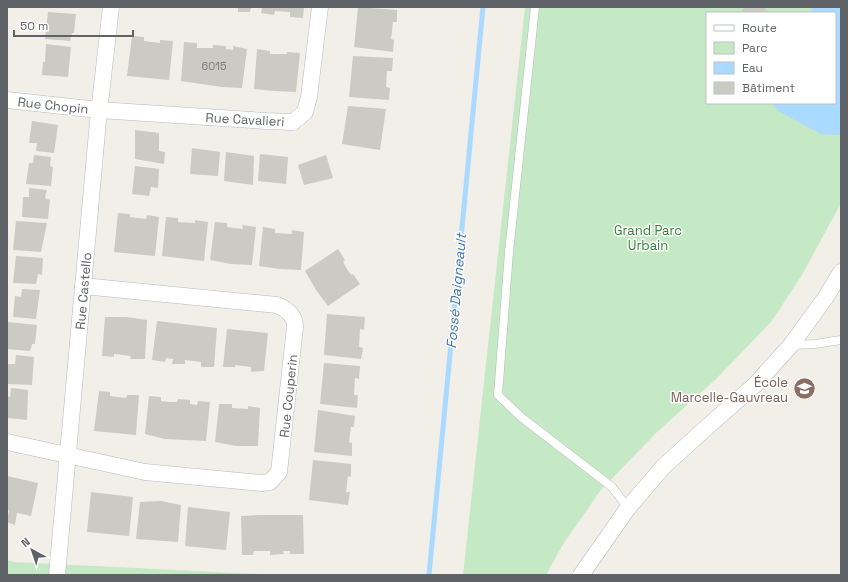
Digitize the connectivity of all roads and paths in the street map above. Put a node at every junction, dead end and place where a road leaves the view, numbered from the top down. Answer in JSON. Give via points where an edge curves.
{"nodes":[{"id":1,"x":111,"y":7,"type":"edge"},
{"id":2,"x":320,"y":7,"type":"edge"},
{"id":3,"x":535,"y":7,"type":"edge"},
{"id":4,"x":7,"y":100,"type":"edge"},
{"id":5,"x":99,"y":110,"type":"junction"},
{"id":6,"x":841,"y":272,"type":"edge"},
{"id":7,"x":83,"y":286,"type":"junction"},
{"id":8,"x":841,"y":340,"type":"edge"},
{"id":9,"x":791,"y":345,"type":"junction"},
{"id":10,"x":7,"y":442,"type":"edge"},
{"id":11,"x":68,"y":455,"type":"junction"},
{"id":12,"x":628,"y":508,"type":"junction"},
{"id":13,"x":57,"y":575,"type":"edge"},
{"id":14,"x":581,"y":575,"type":"edge"}],
"edges":[{"from":1,"to":5,"type":"street","name":"Rue Castello"},
{"from":2,"to":5,"type":"street","name":"Rue Cavalieri","via":[[307,105],[305,112],[293,122]]},
{"from":3,"to":12,"type":"lane","via":[[509,252],[498,395],[521,417],[612,487]]},
{"from":4,"to":5,"type":"street","name":"Rue Chopin"},
{"from":5,"to":7,"type":"street","name":"Rue Castello"},
{"from":6,"to":9,"type":"street"},
{"from":7,"to":11,"type":"street","name":"Rue Castello"},
{"from":7,"to":11,"type":"street","name":"Rue Couperin","via":[[276,305],[292,314],[295,327],[280,468],[278,475],[270,482],[144,472]]},
{"from":8,"to":9,"type":"lane"},
{"from":9,"to":12,"type":"street","via":[[756,384],[663,467]]},
{"from":10,"to":11,"type":"street"},
{"from":11,"to":13,"type":"street","name":"Rue Castello"},
{"from":12,"to":14,"type":"street"}]}
